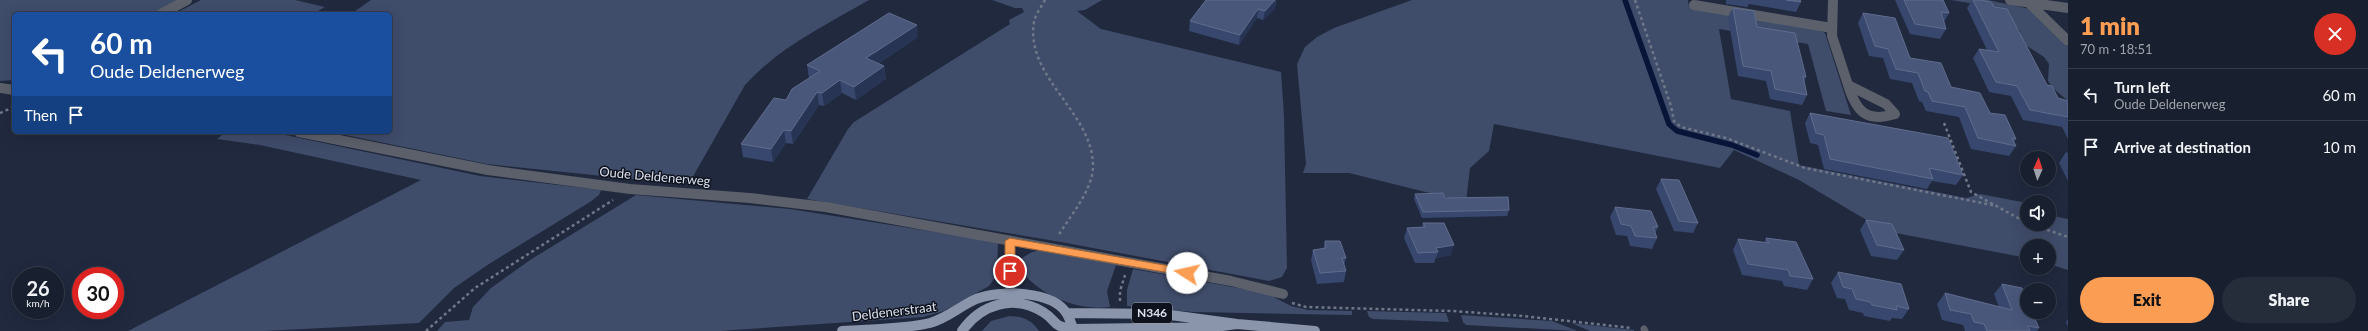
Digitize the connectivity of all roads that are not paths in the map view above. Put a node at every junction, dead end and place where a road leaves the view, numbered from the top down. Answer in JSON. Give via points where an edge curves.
{"nodes":[{"id":1,"x":187,"y":0,"type":"edge"},
{"id":2,"x":1833,"y":0,"type":"edge"},
{"id":3,"x":2010,"y":0,"type":"edge"},
{"id":4,"x":2028,"y":1,"type":"edge"},
{"id":5,"x":1694,"y":5,"type":"dead end"},
{"id":6,"x":2068,"y":8,"type":"edge"},
{"id":7,"x":165,"y":12,"type":"edge"},
{"id":8,"x":1832,"y":28,"type":"junction"},
{"id":9,"x":2068,"y":42,"type":"edge"},
{"id":10,"x":1847,"y":85,"type":"junction"},
{"id":11,"x":309,"y":134,"type":"edge"},
{"id":12,"x":1010,"y":241,"type":"junction"},
{"id":13,"x":1010,"y":292,"type":"junction"},
{"id":14,"x":1280,"y":293,"type":"road end"},
{"id":15,"x":1001,"y":304,"type":"junction"},
{"id":16,"x":1067,"y":312,"type":"junction"},
{"id":17,"x":1237,"y":324,"type":"junction"},
{"id":18,"x":1074,"y":330,"type":"edge"},
{"id":19,"x":842,"y":331,"type":"edge"},
{"id":20,"x":962,"y":331,"type":"edge"},
{"id":21,"x":1315,"y":331,"type":"edge"}],
"edges":[{"from":1,"to":7,"type":"street"},
{"from":2,"to":8,"type":"street"},
{"from":3,"to":4,"type":"street"},
{"from":4,"to":6,"type":"street"},
{"from":4,"to":9,"type":"street"},
{"from":5,"to":8,"type":"street"},
{"from":8,"to":10,"type":"street","via":[[1832,36]]},
{"from":10,"to":10,"type":"street","via":[[1886,104],[1895,114],[1881,117],[1860,111],[1854,104]]},
{"from":11,"to":12,"type":"street","name":"Oude Deldenerweg","via":[[488,170],[630,190],[786,202]]},
{"from":12,"to":13,"type":"street"},
{"from":12,"to":14,"type":"street","name":"Oude Deldenerweg","via":[[1231,281]]},
{"from":13,"to":15,"type":"main road"},
{"from":13,"to":16,"type":"main road","name":"Deldenerstraat","via":[[1041,296]]},
{"from":13,"to":19,"type":"main road","name":"Deldenerstraat","via":[[987,295],[974,300],[948,317],[929,323]]},
{"from":15,"to":18,"type":"main road","number":"N346","via":[[1028,305],[1047,315],[1054,324]]},
{"from":15,"to":20,"type":"main road","number":"N346","via":[[978,313],[966,323]]},
{"from":16,"to":17,"type":"main road","number":"N346","via":[[1163,314]]},
{"from":16,"to":18,"type":"main road"},
{"from":17,"to":18,"type":"main road","number":"N346","via":[[1215,328]]},
{"from":17,"to":21,"type":"main road","number":"N346"}]}
